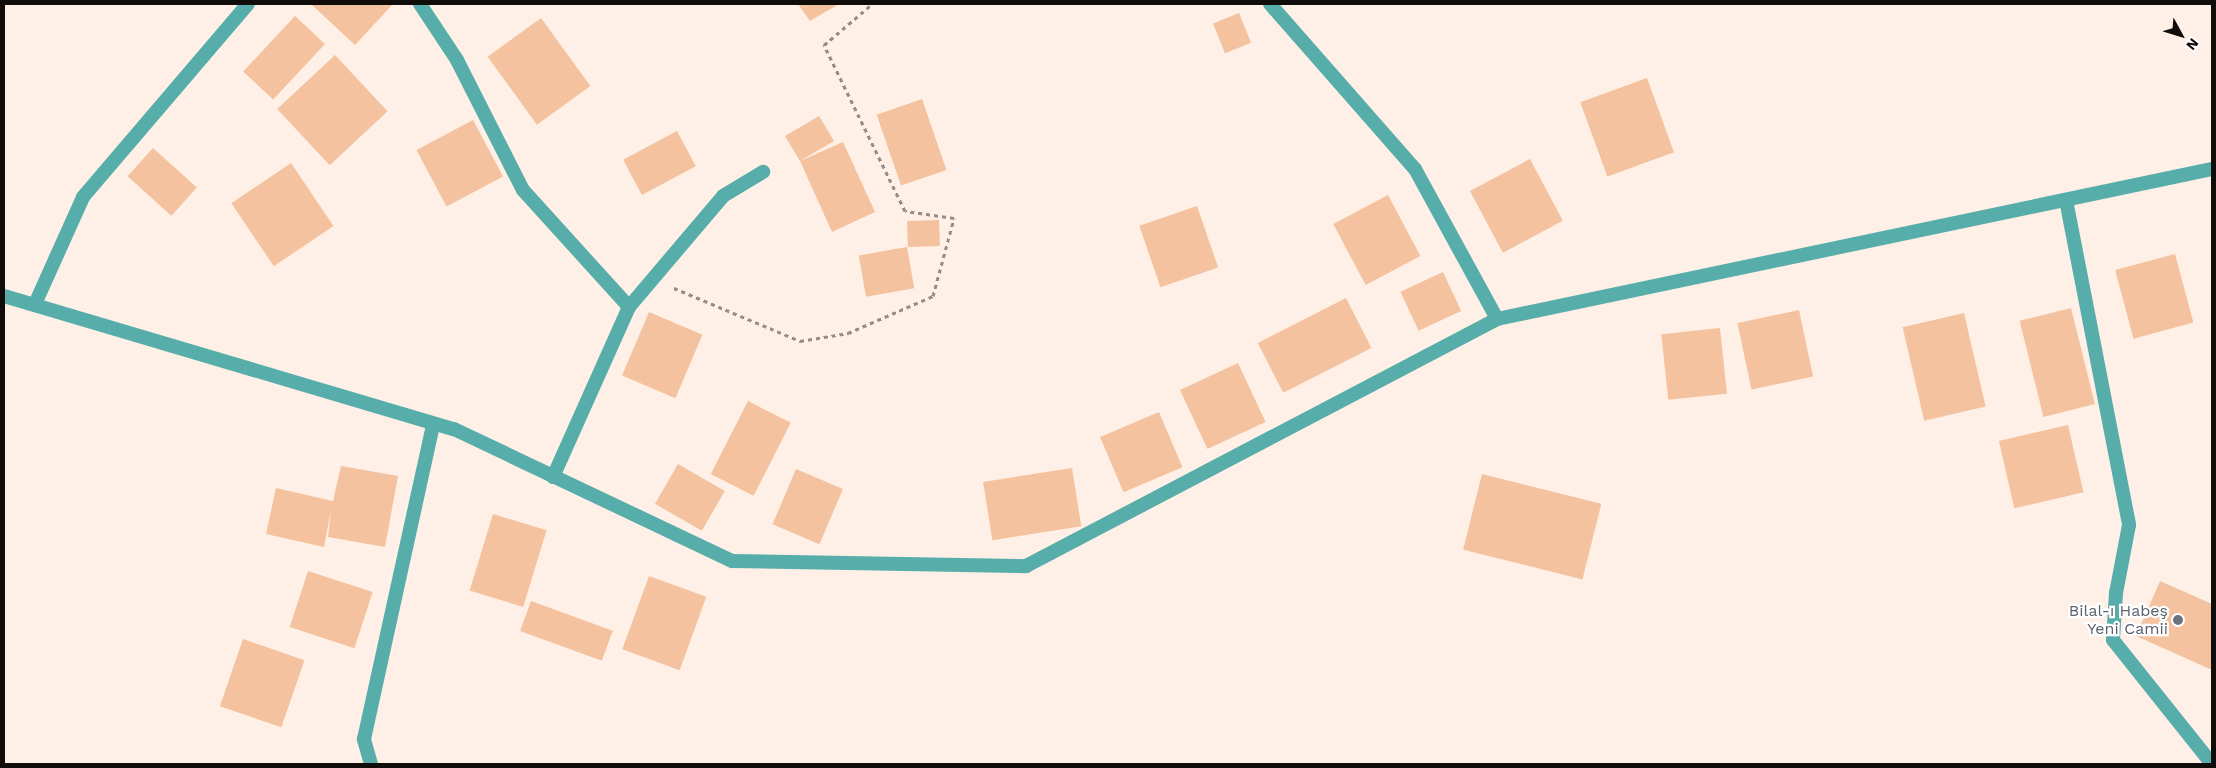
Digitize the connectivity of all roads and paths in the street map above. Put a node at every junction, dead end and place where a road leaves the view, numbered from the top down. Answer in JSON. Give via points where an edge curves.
{"nodes":[{"id":1,"x":248,"y":4,"type":"edge"},
{"id":2,"x":420,"y":4,"type":"edge"},
{"id":3,"x":872,"y":4,"type":"edge"},
{"id":4,"x":1270,"y":4,"type":"edge"},
{"id":5,"x":2212,"y":169,"type":"edge"},
{"id":6,"x":763,"y":172,"type":"dead end"},
{"id":7,"x":2066,"y":200,"type":"junction"},
{"id":8,"x":651,"y":278,"type":"junction"},
{"id":9,"x":4,"y":296,"type":"edge"},
{"id":10,"x":35,"y":304,"type":"junction"},
{"id":11,"x":629,"y":307,"type":"junction"},
{"id":12,"x":1497,"y":319,"type":"junction"},
{"id":13,"x":433,"y":425,"type":"junction"},
{"id":14,"x":553,"y":477,"type":"junction"},
{"id":15,"x":372,"y":764,"type":"edge"},
{"id":16,"x":2212,"y":764,"type":"edge"}],
"edges":[{"from":1,"to":10,"type":"street","via":[[83,197]]},
{"from":2,"to":11,"type":"street","via":[[456,60],[523,190]]},
{"from":3,"to":8,"type":"path","via":[[824,45],[905,211],[954,218],[933,296],[848,333],[800,341]]},
{"from":4,"to":12,"type":"street","via":[[1415,170]]},
{"from":5,"to":7,"type":"street"},
{"from":6,"to":8,"type":"street","via":[[723,196]]},
{"from":7,"to":12,"type":"street"},
{"from":7,"to":16,"type":"street","via":[[2128,525],[2116,593],[2113,640]]},
{"from":8,"to":11,"type":"street"},
{"from":9,"to":10,"type":"street"},
{"from":10,"to":13,"type":"street"},
{"from":11,"to":14,"type":"street"},
{"from":12,"to":14,"type":"street","via":[[1026,566],[732,561]]},
{"from":13,"to":14,"type":"street","via":[[454,429]]},
{"from":13,"to":15,"type":"street","via":[[364,739]]}]}
